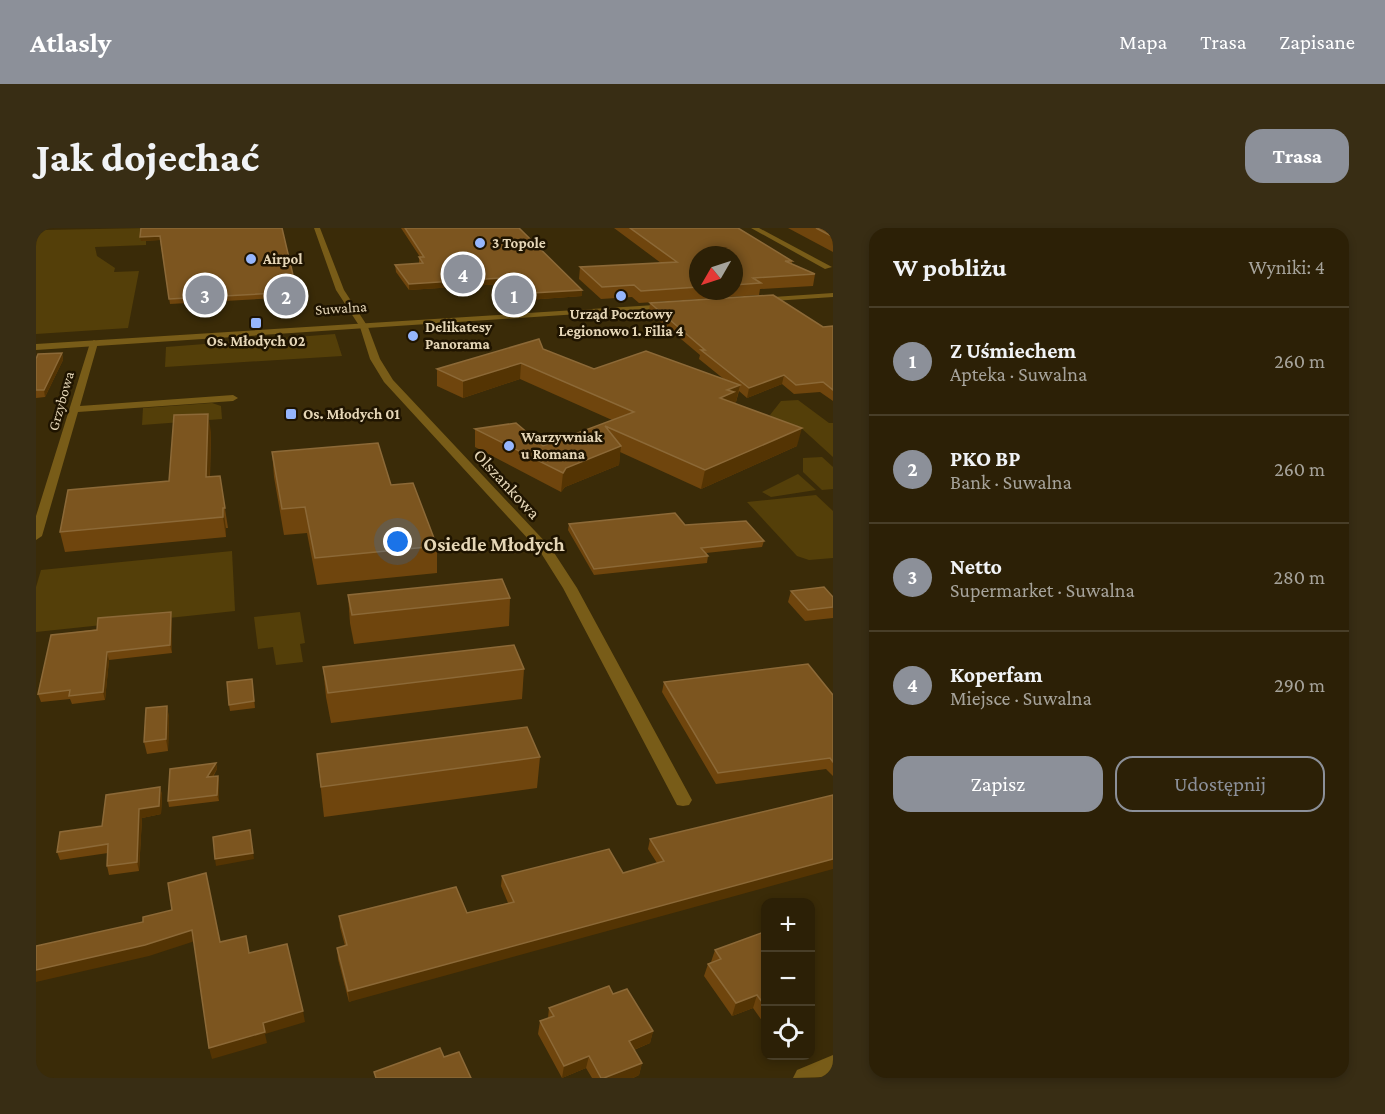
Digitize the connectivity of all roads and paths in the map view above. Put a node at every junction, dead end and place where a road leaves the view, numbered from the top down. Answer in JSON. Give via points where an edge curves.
{"nodes":[{"id":1,"x":317,"y":228,"type":"edge"},
{"id":2,"x":754,"y":228,"type":"edge"},
{"id":3,"x":828,"y":267,"type":"dead end"},
{"id":4,"x":833,"y":295,"type":"edge"},
{"id":5,"x":750,"y":300,"type":"edge"},
{"id":6,"x":679,"y":305,"type":"edge"},
{"id":7,"x":362,"y":324,"type":"junction"},
{"id":8,"x":94,"y":344,"type":"junction"},
{"id":9,"x":36,"y":347,"type":"edge"},
{"id":10,"x":233,"y":398,"type":"dead end"},
{"id":11,"x":74,"y":409,"type":"junction"},
{"id":12,"x":36,"y":536,"type":"edge"},
{"id":13,"x":683,"y":800,"type":"dead end"},
{"id":14,"x":833,"y":1066,"type":"edge"},
{"id":15,"x":805,"y":1078,"type":"edge"}],
"edges":[{"from":1,"to":7,"type":"street","name":"Olszankowa","via":[[336,281]]},
{"from":2,"to":3,"type":"street"},
{"from":4,"to":5,"type":"street"},
{"from":6,"to":7,"type":"street","name":"Suwalna"},
{"from":7,"to":8,"type":"street","name":"Suwalna"},
{"from":7,"to":13,"type":"street","name":"Olszankowa","via":[[375,359],[403,399],[546,551],[570,588]]},
{"from":8,"to":9,"type":"street","name":"Suwalna"},
{"from":8,"to":11,"type":"street","name":"Grzybowa"},
{"from":10,"to":11,"type":"street"},
{"from":11,"to":12,"type":"street","name":"Grzybowa"},
{"from":14,"to":15,"type":"street"}]}
